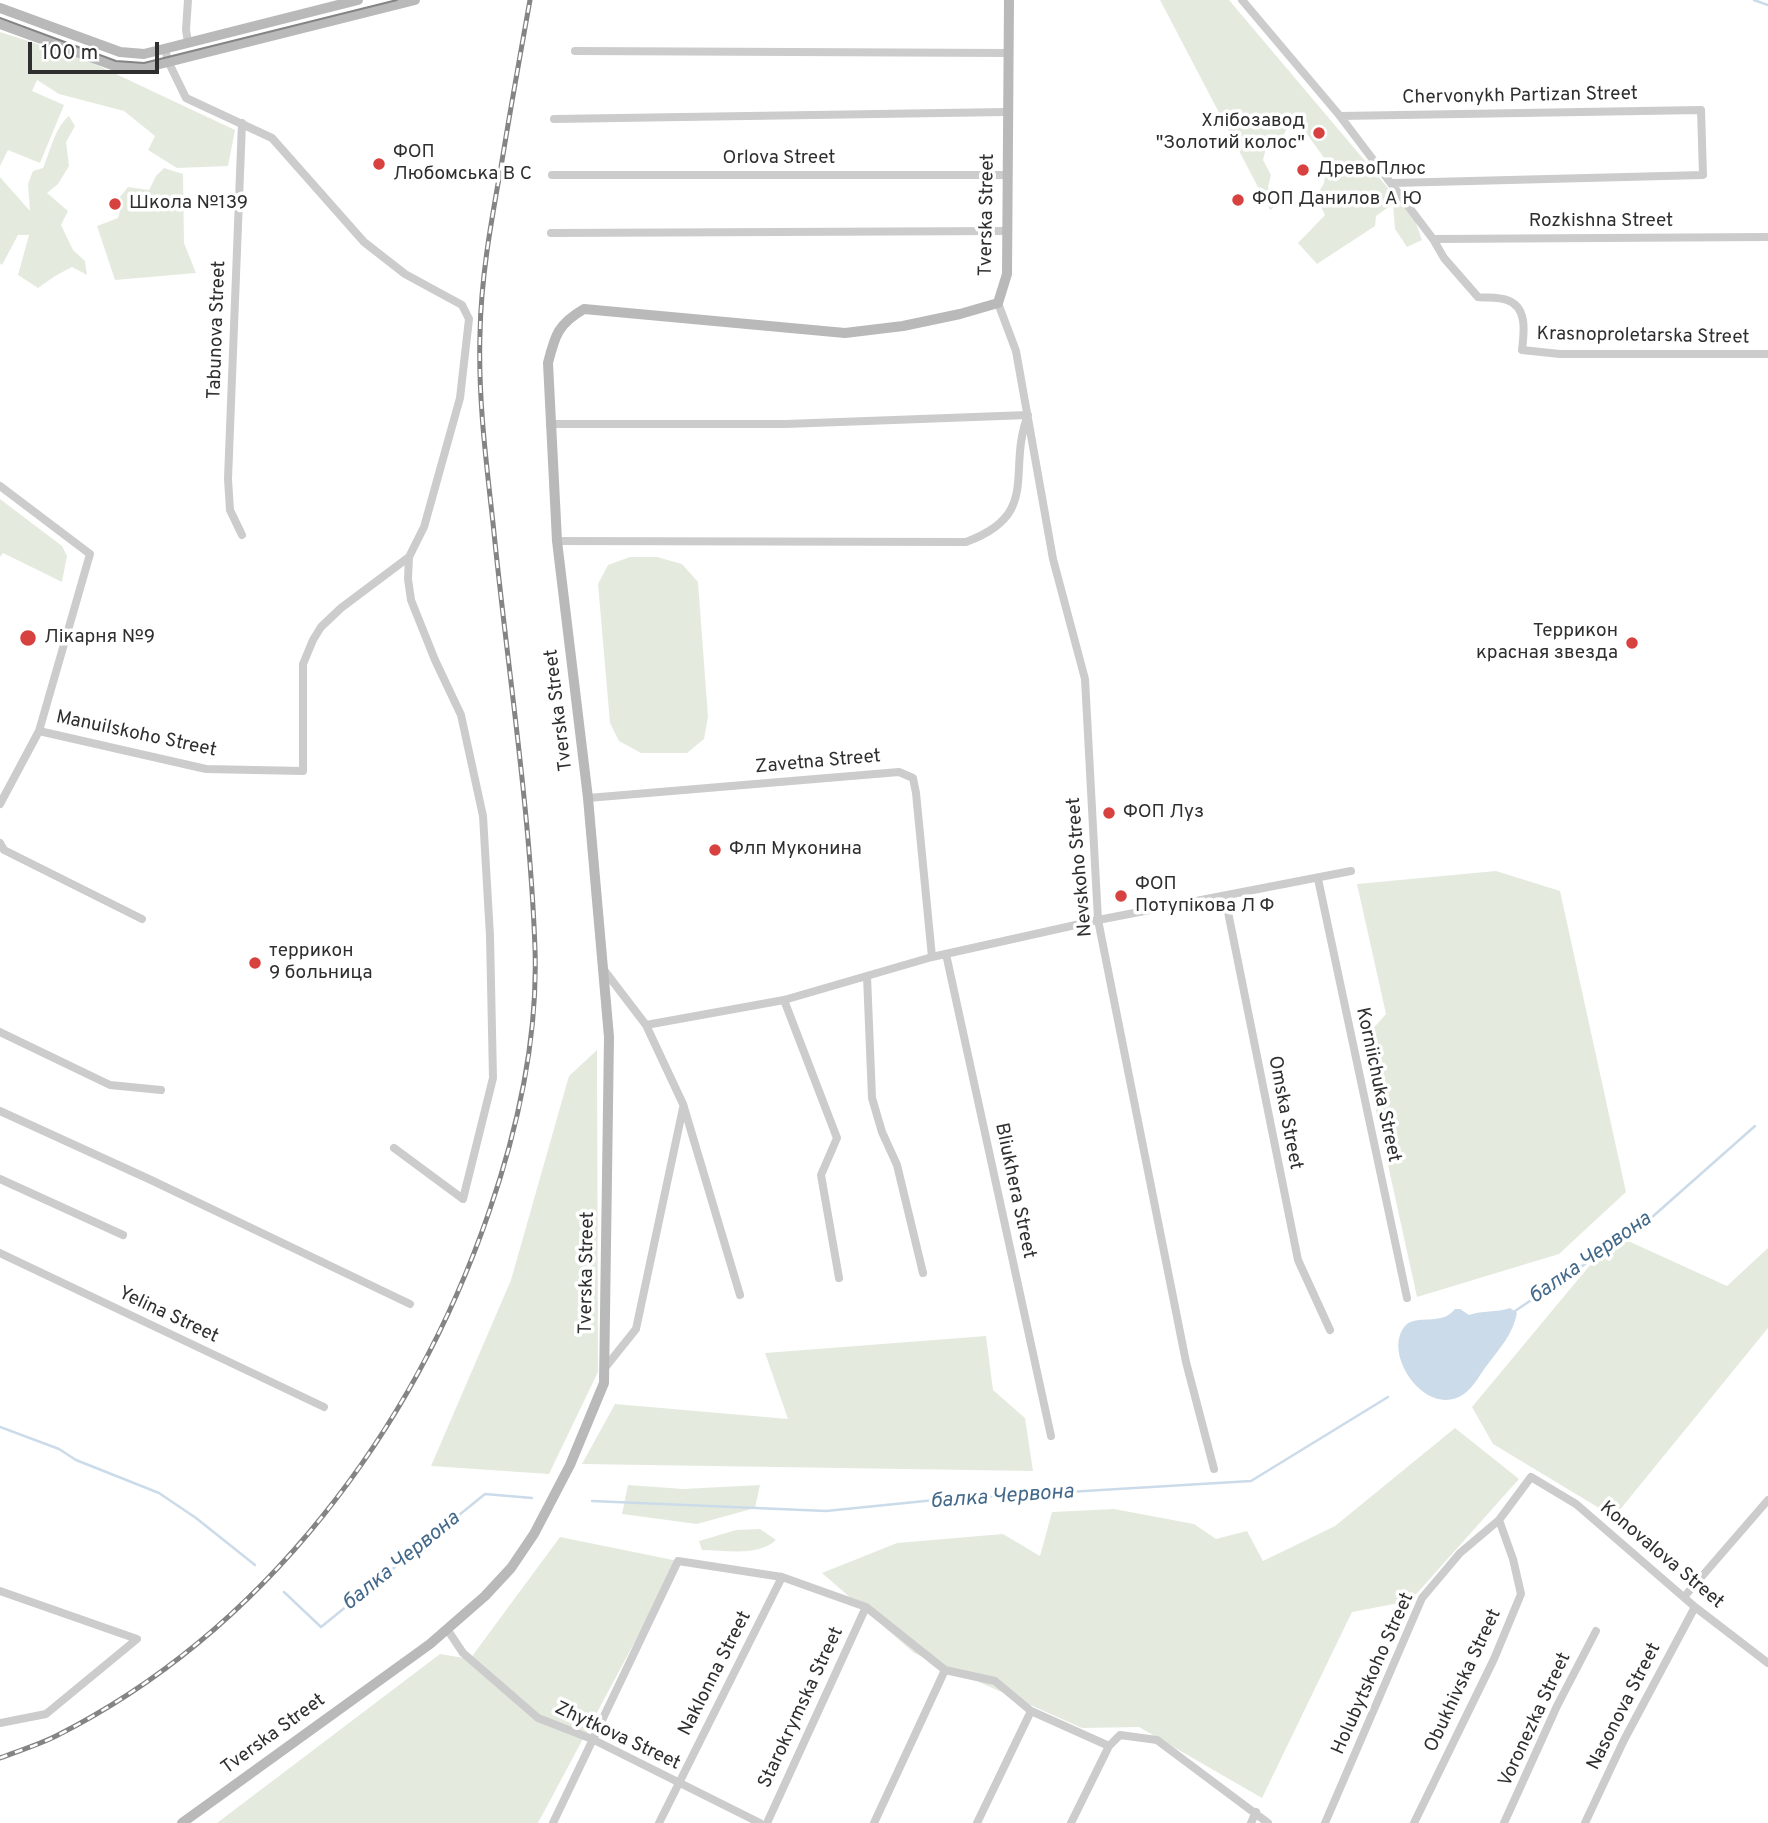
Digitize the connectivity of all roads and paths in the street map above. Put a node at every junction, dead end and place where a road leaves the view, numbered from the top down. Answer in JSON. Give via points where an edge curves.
{"nodes":[{"id":1,"x":188,"y":0,"type":"edge"},
{"id":2,"x":358,"y":0,"type":"edge"},
{"id":3,"x":415,"y":0,"type":"edge"},
{"id":4,"x":1009,"y":0,"type":"edge"},
{"id":5,"x":1241,"y":0,"type":"edge"},
{"id":6,"x":0,"y":8,"type":"edge"},
{"id":7,"x":0,"y":24,"type":"edge"},
{"id":8,"x":188,"y":42,"type":"junction"},
{"id":9,"x":166,"y":49,"type":"junction"},
{"id":10,"x":575,"y":51,"type":"dead end"},
{"id":11,"x":1007,"y":53,"type":"junction"},
{"id":12,"x":169,"y":61,"type":"junction"},
{"id":13,"x":1006,"y":112,"type":"junction"},
{"id":14,"x":1340,"y":116,"type":"junction"},
{"id":15,"x":554,"y":119,"type":"dead end"},
{"id":16,"x":242,"y":123,"type":"junction"},
{"id":17,"x":552,"y":175,"type":"dead end"},
{"id":18,"x":1007,"y":175,"type":"junction"},
{"id":19,"x":1393,"y":183,"type":"junction"},
{"id":20,"x":1006,"y":231,"type":"junction"},
{"id":21,"x":551,"y":233,"type":"dead end"},
{"id":22,"x":1768,"y":237,"type":"edge"},
{"id":23,"x":1433,"y":239,"type":"junction"},
{"id":24,"x":998,"y":303,"type":"junction"},
{"id":25,"x":1768,"y":354,"type":"edge"},
{"id":26,"x":1028,"y":415,"type":"junction"},
{"id":27,"x":550,"y":424,"type":"junction"},
{"id":28,"x":0,"y":485,"type":"edge"},
{"id":29,"x":242,"y":535,"type":"dead end"},
{"id":30,"x":557,"y":541,"type":"junction"},
{"id":31,"x":409,"y":557,"type":"junction"},
{"id":32,"x":39,"y":731,"type":"junction"},
{"id":33,"x":588,"y":797,"type":"junction"},
{"id":34,"x":0,"y":804,"type":"edge"},
{"id":35,"x":0,"y":843,"type":"edge"},
{"id":36,"x":1351,"y":871,"type":"dead end"},
{"id":37,"x":1318,"y":879,"type":"junction"},
{"id":38,"x":1225,"y":897,"type":"junction"},
{"id":39,"x":142,"y":919,"type":"dead end"},
{"id":40,"x":1098,"y":920,"type":"junction"},
{"id":41,"x":946,"y":954,"type":"junction"},
{"id":42,"x":932,"y":957,"type":"junction"},
{"id":43,"x":604,"y":970,"type":"junction"},
{"id":44,"x":867,"y":976,"type":"junction"},
{"id":45,"x":784,"y":1000,"type":"junction"},
{"id":46,"x":646,"y":1025,"type":"junction"},
{"id":47,"x":0,"y":1032,"type":"edge"},
{"id":48,"x":161,"y":1090,"type":"dead end"},
{"id":49,"x":683,"y":1104,"type":"junction"},
{"id":50,"x":0,"y":1111,"type":"edge"},
{"id":51,"x":394,"y":1148,"type":"dead end"},
{"id":52,"x":0,"y":1179,"type":"edge"},
{"id":53,"x":123,"y":1235,"type":"dead end"},
{"id":54,"x":0,"y":1253,"type":"edge"},
{"id":55,"x":923,"y":1273,"type":"dead end"},
{"id":56,"x":839,"y":1278,"type":"dead end"},
{"id":57,"x":740,"y":1295,"type":"dead end"},
{"id":58,"x":1407,"y":1298,"type":"dead end"},
{"id":59,"x":410,"y":1304,"type":"dead end"},
{"id":60,"x":1330,"y":1330,"type":"dead end"},
{"id":61,"x":604,"y":1369,"type":"junction"},
{"id":62,"x":324,"y":1407,"type":"dead end"},
{"id":63,"x":1051,"y":1436,"type":"dead end"},
{"id":64,"x":1214,"y":1469,"type":"dead end"},
{"id":65,"x":1768,"y":1500,"type":"edge"},
{"id":66,"x":1499,"y":1520,"type":"junction"},
{"id":67,"x":782,"y":1577,"type":"junction"},
{"id":68,"x":0,"y":1591,"type":"edge"},
{"id":69,"x":1684,"y":1597,"type":"junction"},
{"id":70,"x":866,"y":1607,"type":"junction"},
{"id":71,"x":1695,"y":1607,"type":"junction"},
{"id":72,"x":447,"y":1629,"type":"junction"},
{"id":73,"x":1597,"y":1631,"type":"dead end"},
{"id":74,"x":1768,"y":1663,"type":"edge"},
{"id":75,"x":945,"y":1670,"type":"junction"},
{"id":76,"x":1031,"y":1710,"type":"junction"},
{"id":77,"x":0,"y":1723,"type":"edge"},
{"id":78,"x":593,"y":1739,"type":"junction"},
{"id":79,"x":1109,"y":1746,"type":"junction"},
{"id":80,"x":679,"y":1784,"type":"junction"},
{"id":81,"x":1256,"y":1812,"type":"junction"},
{"id":82,"x":182,"y":1823,"type":"edge"},
{"id":83,"x":553,"y":1823,"type":"edge"},
{"id":84,"x":659,"y":1823,"type":"edge"},
{"id":85,"x":760,"y":1823,"type":"edge"},
{"id":86,"x":767,"y":1823,"type":"edge"},
{"id":87,"x":874,"y":1823,"type":"edge"},
{"id":88,"x":977,"y":1823,"type":"edge"},
{"id":89,"x":1071,"y":1823,"type":"edge"},
{"id":90,"x":1251,"y":1823,"type":"edge"},
{"id":91,"x":1268,"y":1823,"type":"edge"},
{"id":92,"x":1325,"y":1823,"type":"edge"},
{"id":93,"x":1414,"y":1823,"type":"edge"},
{"id":94,"x":1504,"y":1823,"type":"edge"},
{"id":95,"x":1586,"y":1823,"type":"edge"}],
"edges":[{"from":1,"to":8,"type":"street"},
{"from":2,"to":8,"type":"main road"},
{"from":3,"to":12,"type":"main road"},
{"from":4,"to":11,"type":"main road","name":"Tverska Street"},
{"from":5,"to":14,"type":"street","name":"Krasnoproletarska Street"},
{"from":6,"to":9,"type":"main road","via":[[120,52],[144,54]]},
{"from":7,"to":12,"type":"main road","via":[[115,66],[144,68]]},
{"from":8,"to":9,"type":"main road"},
{"from":9,"to":12,"type":"street"},
{"from":10,"to":11,"type":"street"},
{"from":11,"to":13,"type":"main road","name":"Tverska Street"},
{"from":12,"to":16,"type":"street","via":[[186,98]]},
{"from":13,"to":15,"type":"street"},
{"from":13,"to":18,"type":"main road","name":"Tverska Street"},
{"from":14,"to":19,"type":"street","name":"Krasnoproletarska Street"},
{"from":14,"to":19,"type":"street","name":"Chervonykh Partizan Street","via":[[1701,110],[1703,175]]},
{"from":16,"to":29,"type":"street","name":"Tabunova Street","via":[[228,479],[230,510]]},
{"from":16,"to":31,"type":"street","via":[[272,138],[364,242],[405,274],[462,305],[468,319],[460,398],[424,527]]},
{"from":17,"to":18,"type":"street","name":"Orlova Street"},
{"from":18,"to":20,"type":"main road","name":"Tverska Street"},
{"from":19,"to":23,"type":"street","name":"Krasnoproletarska Street"},
{"from":20,"to":21,"type":"street"},
{"from":20,"to":24,"type":"main road","name":"Tverska Street","via":[[1007,274]]},
{"from":22,"to":23,"type":"street","name":"Rozkishna Street"},
{"from":23,"to":25,"type":"street","name":"Krasnoproletarska Street","via":[[1478,297],[1508,300],[1519,310],[1525,325],[1522,350]]},
{"from":24,"to":26,"type":"street","name":"Nevskoho Street","via":[[1016,351]]},
{"from":24,"to":27,"type":"main road","name":"Tverska Street","via":[[903,326],[845,333],[584,309],[566,320],[554,338],[548,363]]},
{"from":26,"to":27,"type":"street","via":[[786,424]]},
{"from":26,"to":30,"type":"street","via":[[1022,430],[1017,498],[1009,515],[996,528],[966,542]]},
{"from":26,"to":40,"type":"street","name":"Nevskoho Street","via":[[1053,559],[1085,679]]},
{"from":27,"to":30,"type":"main road","name":"Tverska Street"},
{"from":28,"to":32,"type":"street","via":[[90,554]]},
{"from":30,"to":33,"type":"main road","name":"Tverska Street"},
{"from":31,"to":32,"type":"street","name":"Manuilskoho Street","via":[[341,608],[313,640],[303,664],[303,771],[206,769]]},
{"from":31,"to":51,"type":"street","via":[[411,600],[461,715],[483,816],[493,1078],[463,1199]]},
{"from":32,"to":34,"type":"street"},
{"from":33,"to":42,"type":"street","name":"Zavetna Street","via":[[899,772],[913,778]]},
{"from":33,"to":43,"type":"main road","name":"Tverska Street"},
{"from":35,"to":39,"type":"street","via":[[4,850]]},
{"from":36,"to":37,"type":"street"},
{"from":37,"to":38,"type":"street"},
{"from":37,"to":58,"type":"street","name":"Korniichuka Street"},
{"from":38,"to":40,"type":"street"},
{"from":38,"to":60,"type":"street","name":"Omska Street","via":[[1298,1260]]},
{"from":40,"to":41,"type":"street"},
{"from":40,"to":64,"type":"street","name":"Nevskoho Street","via":[[1186,1362]]},
{"from":41,"to":42,"type":"street"},
{"from":41,"to":63,"type":"street","name":"Bliukhera Street"},
{"from":42,"to":44,"type":"street"},
{"from":43,"to":46,"type":"street"},
{"from":43,"to":61,"type":"main road","name":"Tverska Street","via":[[609,1037]]},
{"from":44,"to":45,"type":"street"},
{"from":44,"to":55,"type":"street","via":[[872,1098],[897,1165]]},
{"from":45,"to":46,"type":"street"},
{"from":45,"to":56,"type":"street","via":[[837,1138],[821,1175]]},
{"from":46,"to":49,"type":"street"},
{"from":47,"to":48,"type":"street","via":[[110,1085]]},
{"from":49,"to":57,"type":"street"},
{"from":49,"to":61,"type":"street","via":[[636,1329]]},
{"from":50,"to":59,"type":"street"},
{"from":52,"to":53,"type":"street"},
{"from":54,"to":62,"type":"street","name":"Yelina Street"},
{"from":61,"to":72,"type":"main road","name":"Tverska Street","via":[[604,1383],[570,1465],[534,1534],[511,1569]]},
{"from":65,"to":69,"type":"street"},
{"from":66,"to":69,"type":"street","name":"Konovalova Street","via":[[1531,1477],[1576,1504]]},
{"from":66,"to":92,"type":"street","name":"Holubytskoho Street","via":[[1460,1553],[1422,1598]]},
{"from":66,"to":93,"type":"street","name":"Obukhivska Street","via":[[1521,1594]]},
{"from":67,"to":70,"type":"street"},
{"from":67,"to":78,"type":"street","via":[[678,1561]]},
{"from":67,"to":80,"type":"street","name":"Naklonna Street"},
{"from":68,"to":77,"type":"street","via":[[137,1639],[46,1714]]},
{"from":69,"to":71,"type":"street","name":"Konovalova Street"},
{"from":70,"to":75,"type":"street"},
{"from":70,"to":86,"type":"street","name":"Starokrymska Street"},
{"from":71,"to":74,"type":"street","name":"Konovalova Street"},
{"from":71,"to":95,"type":"street","name":"Nasonova Street"},
{"from":72,"to":78,"type":"street","name":"Zhytkova Street","via":[[463,1653],[538,1718]]},
{"from":72,"to":82,"type":"main road","name":"Tverska Street"},
{"from":73,"to":94,"type":"street","name":"Voronezka Street"},
{"from":75,"to":76,"type":"street","via":[[995,1681]]},
{"from":75,"to":87,"type":"street"},
{"from":76,"to":79,"type":"street"},
{"from":76,"to":88,"type":"street"},
{"from":78,"to":80,"type":"street","name":"Zhytkova Street"},
{"from":78,"to":83,"type":"street"},
{"from":79,"to":81,"type":"street","via":[[1120,1735],[1157,1740]]},
{"from":79,"to":89,"type":"street"},
{"from":80,"to":84,"type":"street","name":"Naklonna Street"},
{"from":80,"to":85,"type":"street","name":"Zhytkova Street"},
{"from":81,"to":90,"type":"street"},
{"from":81,"to":91,"type":"street"}]}
